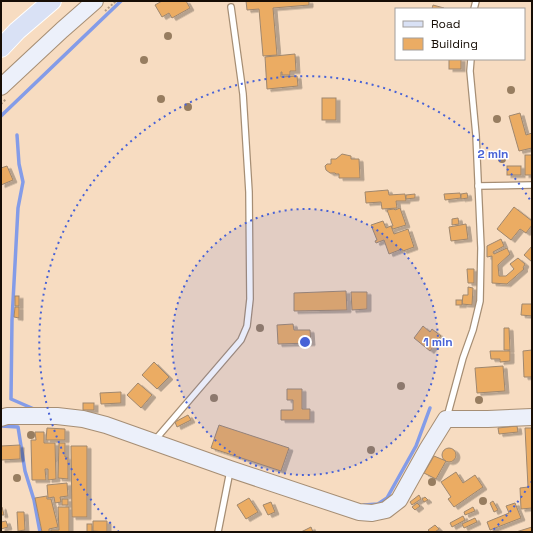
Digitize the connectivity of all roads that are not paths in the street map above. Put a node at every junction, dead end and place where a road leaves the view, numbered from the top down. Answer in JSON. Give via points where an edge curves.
{"nodes":[{"id":1,"x":40,"y":1,"type":"edge"},
{"id":2,"x":52,"y":1,"type":"edge"},
{"id":3,"x":95,"y":1,"type":"edge"},
{"id":4,"x":231,"y":7,"type":"dead end"},
{"id":5,"x":17,"y":31,"type":"junction"},
{"id":6,"x":1,"y":48,"type":"edge"},
{"id":7,"x":471,"y":60,"type":"edge"},
{"id":8,"x":1,"y":87,"type":"edge"},
{"id":9,"x":532,"y":185,"type":"edge"},
{"id":10,"x":478,"y":186,"type":"junction"},
{"id":11,"x":532,"y":417,"type":"edge"},
{"id":12,"x":1,"y":418,"type":"edge"},
{"id":13,"x":446,"y":419,"type":"junction"},
{"id":14,"x":154,"y":442,"type":"junction"},
{"id":15,"x":230,"y":469,"type":"junction"},
{"id":16,"x":218,"y":532,"type":"edge"}],
"edges":[{"from":1,"to":5,"type":"street"},
{"from":2,"to":5,"type":"main road"},
{"from":3,"to":8,"type":"street"},
{"from":4,"to":14,"type":"lane","via":[[243,94],[248,192],[250,299],[247,326],[241,340]]},
{"from":5,"to":6,"type":"main road"},
{"from":7,"to":10,"type":"lane"},
{"from":9,"to":10,"type":"lane"},
{"from":10,"to":13,"type":"lane","via":[[480,301]]},
{"from":11,"to":13,"type":"street"},
{"from":12,"to":14,"type":"street","via":[[57,416],[83,419]]},
{"from":13,"to":15,"type":"street","via":[[399,500],[386,510],[359,512]]},
{"from":14,"to":15,"type":"street"},
{"from":15,"to":16,"type":"lane"}]}
